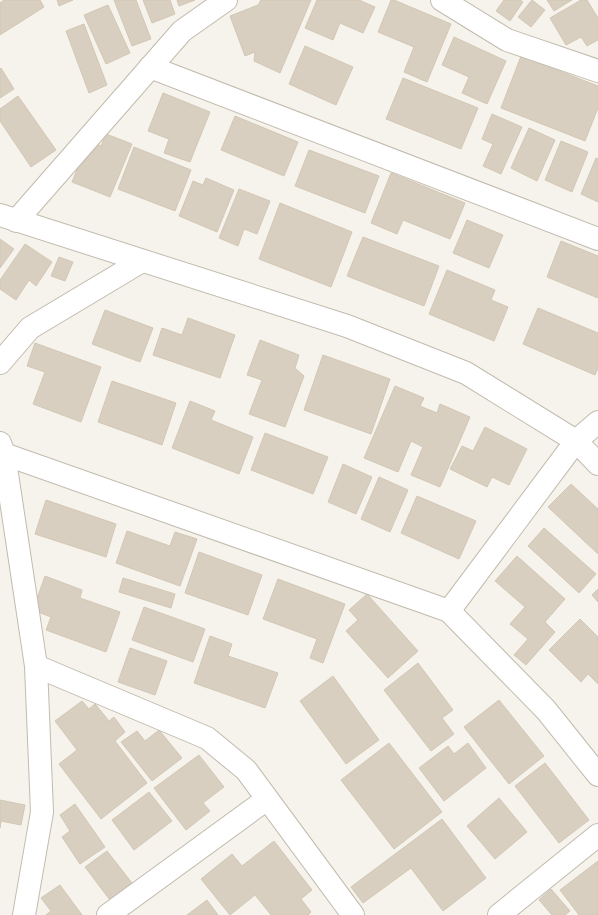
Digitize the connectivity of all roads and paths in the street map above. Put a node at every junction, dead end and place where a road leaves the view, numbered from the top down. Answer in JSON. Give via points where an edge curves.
{"nodes":[{"id":1,"x":226,"y":0,"type":"edge"},
{"id":2,"x":442,"y":0,"type":"edge"},
{"id":3,"x":150,"y":67,"type":"junction"},
{"id":4,"x":598,"y":71,"type":"edge"},
{"id":5,"x":8,"y":218,"type":"edge"},
{"id":6,"x":598,"y":239,"type":"edge"},
{"id":7,"x":142,"y":260,"type":"junction"},
{"id":8,"x":0,"y":364,"type":"edge"},
{"id":9,"x":598,"y":422,"type":"edge"},
{"id":10,"x":576,"y":441,"type":"junction"},
{"id":11,"x":2,"y":449,"type":"edge"},
{"id":12,"x":598,"y":464,"type":"edge"},
{"id":13,"x":449,"y":611,"type":"junction"},
{"id":14,"x":36,"y":666,"type":"junction"},
{"id":15,"x":598,"y":775,"type":"edge"},
{"id":16,"x":267,"y":799,"type":"junction"},
{"id":17,"x":598,"y":835,"type":"edge"},
{"id":18,"x":24,"y":915,"type":"edge"},
{"id":19,"x":108,"y":915,"type":"edge"},
{"id":20,"x":353,"y":915,"type":"edge"},
{"id":21,"x":499,"y":915,"type":"edge"}],
"edges":[{"from":1,"to":3,"type":"street","via":[[182,31]]},
{"from":2,"to":4,"type":"street","via":[[507,40]]},
{"from":3,"to":5,"type":"street"},
{"from":3,"to":6,"type":"street"},
{"from":5,"to":7,"type":"street"},
{"from":7,"to":8,"type":"street","via":[[30,328]]},
{"from":7,"to":10,"type":"street","via":[[347,326],[466,373]]},
{"from":9,"to":10,"type":"street"},
{"from":10,"to":12,"type":"street"},
{"from":10,"to":13,"type":"street"},
{"from":11,"to":13,"type":"street"},
{"from":11,"to":14,"type":"street"},
{"from":13,"to":15,"type":"street","via":[[546,710]]},
{"from":14,"to":16,"type":"street","via":[[207,738],[246,770]]},
{"from":14,"to":18,"type":"street","via":[[42,812]]},
{"from":16,"to":19,"type":"street"},
{"from":16,"to":20,"type":"street"},
{"from":17,"to":21,"type":"street"}]}
